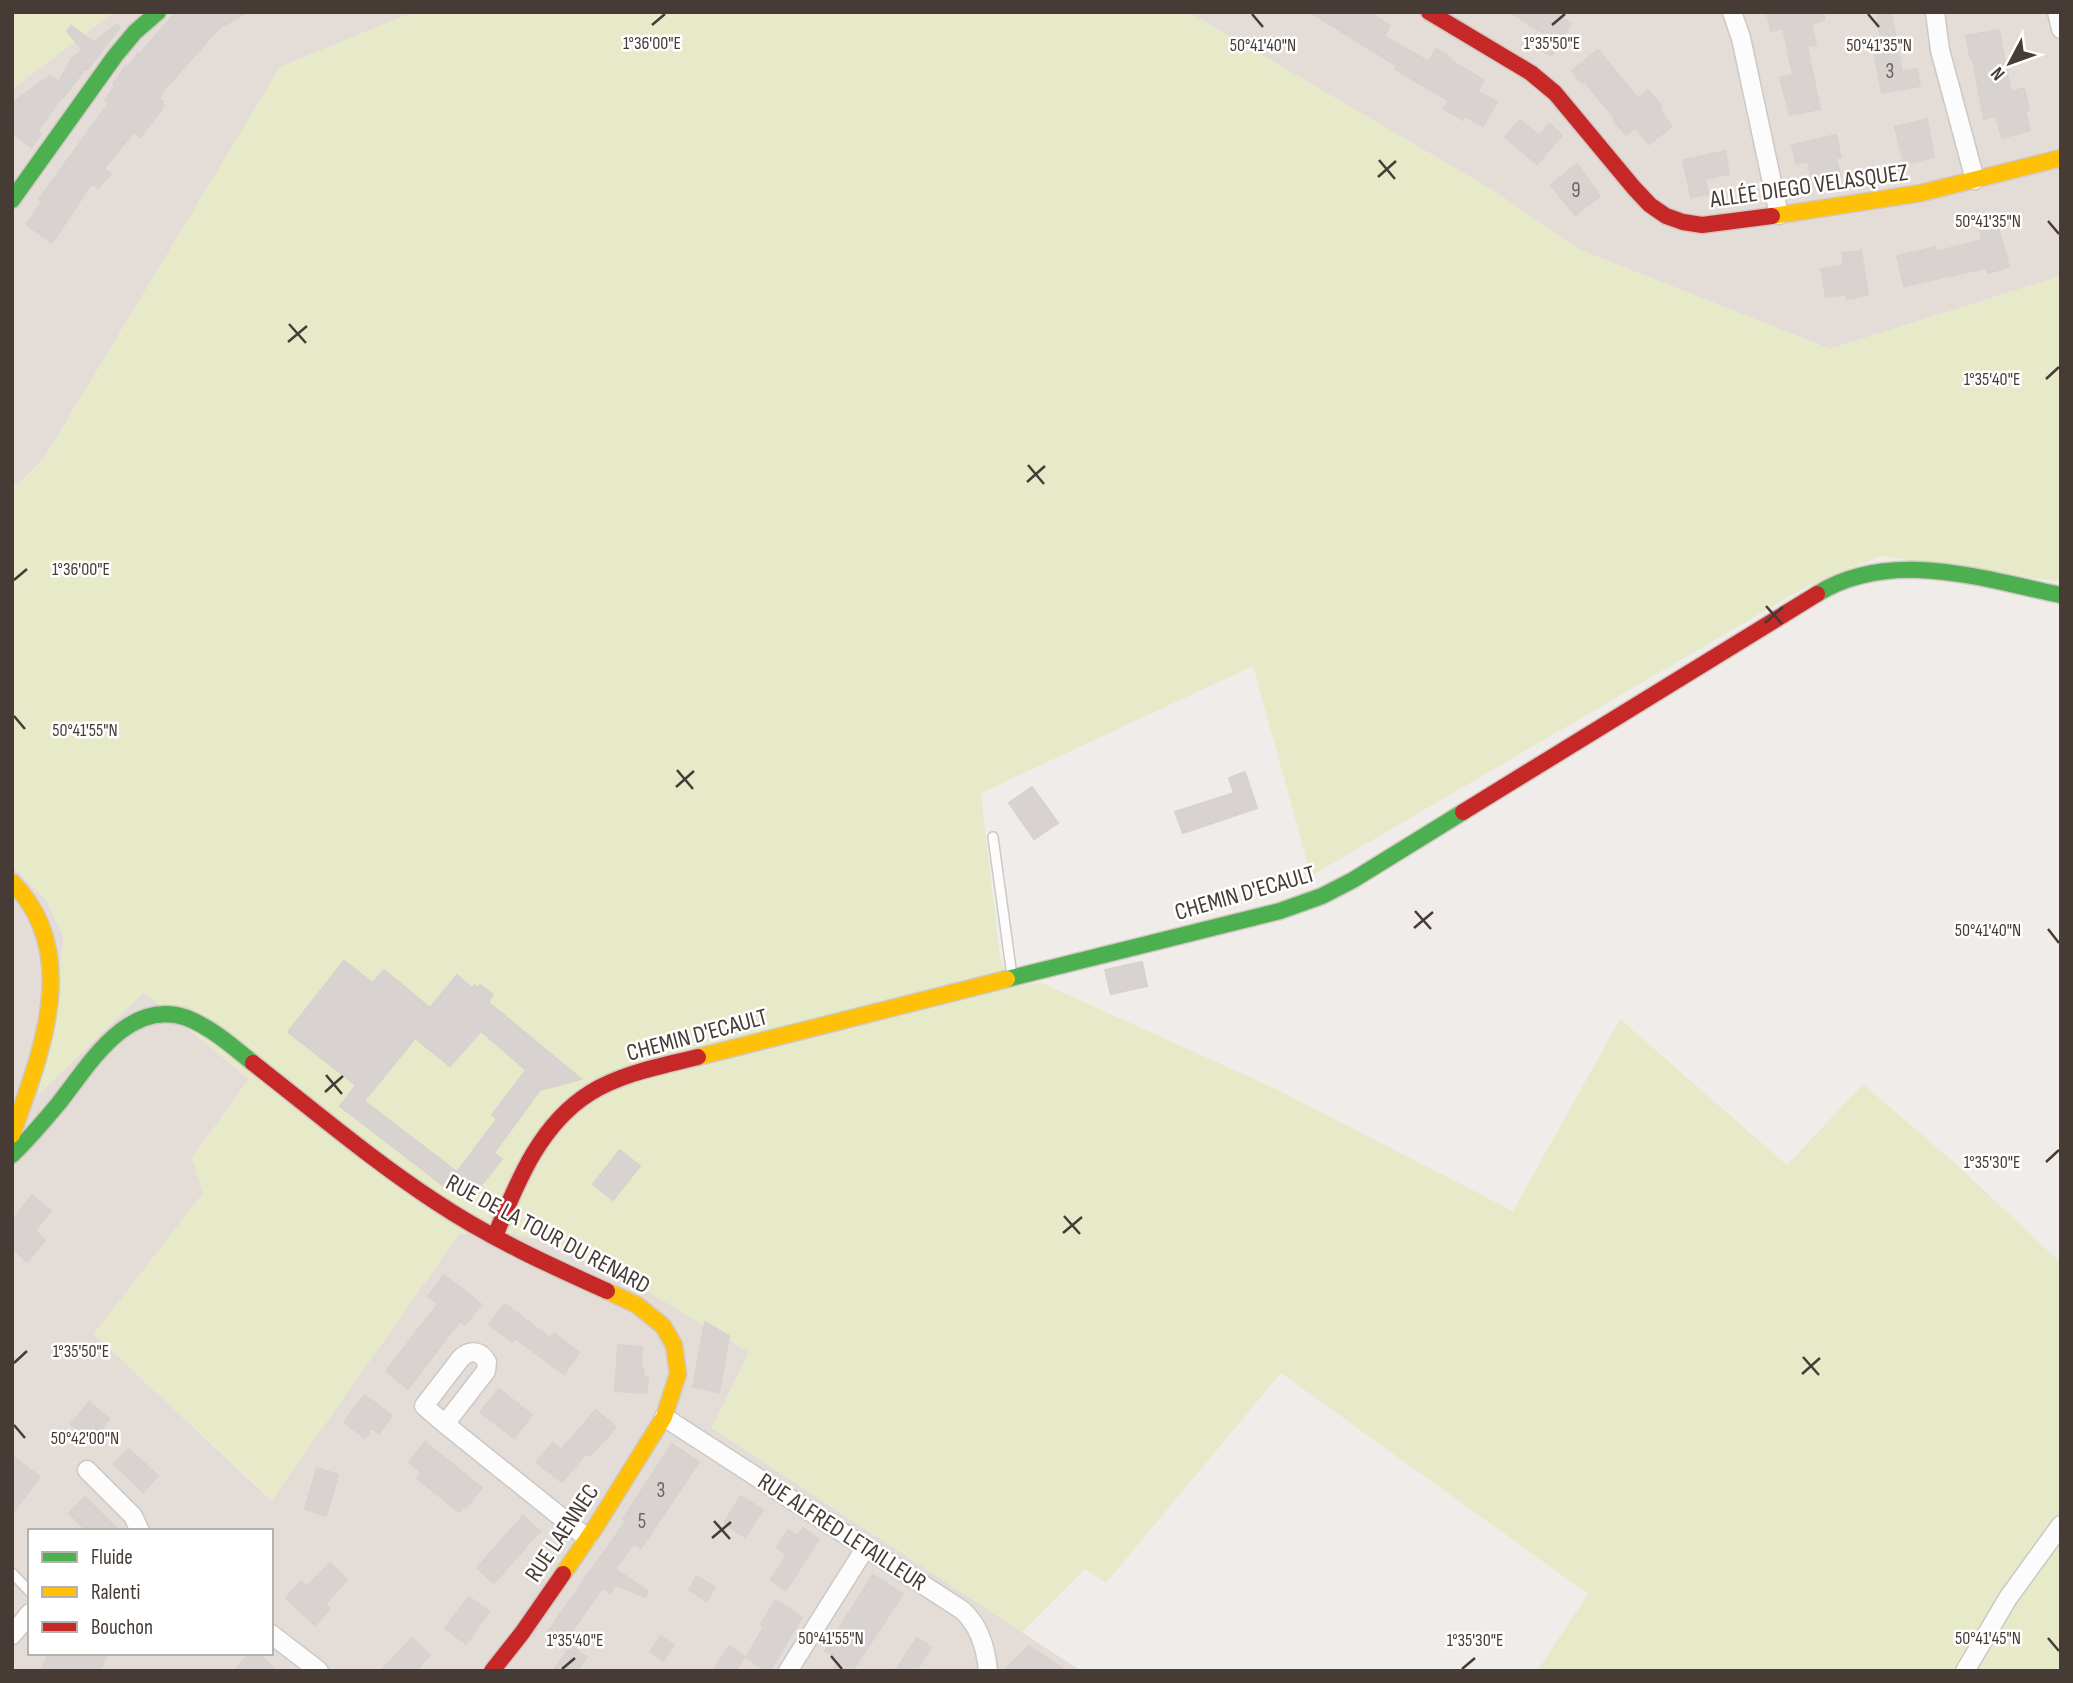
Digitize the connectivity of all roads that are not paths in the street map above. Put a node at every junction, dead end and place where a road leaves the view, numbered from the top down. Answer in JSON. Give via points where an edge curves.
{"nodes":[{"id":1,"x":158,"y":12,"type":"edge"},
{"id":2,"x":1429,"y":12,"type":"edge"},
{"id":3,"x":1732,"y":12,"type":"edge"},
{"id":4,"x":1935,"y":12,"type":"edge"},
{"id":5,"x":2057,"y":12,"type":"edge"},
{"id":6,"x":2061,"y":29,"type":"edge"},
{"id":7,"x":2061,"y":158,"type":"edge"},
{"id":8,"x":1975,"y":180,"type":"junction"},
{"id":9,"x":12,"y":200,"type":"edge"},
{"id":10,"x":1779,"y":215,"type":"junction"},
{"id":11,"x":2061,"y":595,"type":"edge"},
{"id":12,"x":993,"y":837,"type":"dead end"},
{"id":13,"x":12,"y":882,"type":"edge"},
{"id":14,"x":1012,"y":978,"type":"junction"},
{"id":15,"x":12,"y":1135,"type":"edge"},
{"id":16,"x":12,"y":1156,"type":"edge"},
{"id":17,"x":495,"y":1236,"type":"junction"},
{"id":18,"x":664,"y":1417,"type":"junction"},
{"id":19,"x":445,"y":1424,"type":"dead end"},
{"id":20,"x":88,"y":1470,"type":"dead end"},
{"id":21,"x":2061,"y":1524,"type":"edge"},
{"id":22,"x":139,"y":1529,"type":"edge"},
{"id":23,"x":587,"y":1538,"type":"junction"},
{"id":24,"x":866,"y":1547,"type":"junction"},
{"id":25,"x":12,"y":1573,"type":"edge"},
{"id":26,"x":28,"y":1590,"type":"edge"},
{"id":27,"x":28,"y":1615,"type":"edge"},
{"id":28,"x":12,"y":1635,"type":"edge"},
{"id":29,"x":273,"y":1636,"type":"edge"},
{"id":30,"x":319,"y":1671,"type":"edge"},
{"id":31,"x":492,"y":1671,"type":"edge"},
{"id":32,"x":788,"y":1671,"type":"edge"},
{"id":33,"x":988,"y":1671,"type":"edge"},
{"id":34,"x":1965,"y":1671,"type":"edge"}],
"edges":[{"from":1,"to":9,"type":"street","via":[[115,56]]},
{"from":2,"to":10,"type":"street","name":"ALLÉE DIEGO VELASQUEZ","via":[[1547,85],[1633,188],[1666,216],[1702,225]]},
{"from":3,"to":10,"type":"street"},
{"from":4,"to":8,"type":"street","via":[[1940,50]]},
{"from":5,"to":6,"type":"street"},
{"from":7,"to":8,"type":"street","name":"ALLÉE DIEGO VELASQUEZ"},
{"from":8,"to":10,"type":"street","name":"ALLÉE DIEGO VELASQUEZ","via":[[1883,200]]},
{"from":11,"to":14,"type":"street","name":"CHEMIN D'ECAULT","via":[[1917,570],[1890,570],[1850,579],[1809,599],[1334,890],[1280,911]]},
{"from":12,"to":14,"type":"lane"},
{"from":13,"to":15,"type":"street","via":[[41,928],[51,975],[46,1033]]},
{"from":14,"to":17,"type":"street","name":"CHEMIN D'ECAULT","via":[[654,1068],[599,1088],[566,1111],[543,1139]]},
{"from":16,"to":17,"type":"street","name":"RUE DE LA TOUR DU RENARD","via":[[110,1039],[147,1016],[172,1014],[210,1029],[394,1172]]},
{"from":17,"to":18,"type":"street","name":"RUE DE LA TOUR DU RENARD","via":[[627,1299],[663,1326],[678,1365]]},
{"from":18,"to":23,"type":"street","name":"RUE LAENNEC"},
{"from":18,"to":24,"type":"street","name":"RUE ALFRED LETAILLEUR"},
{"from":19,"to":23,"type":"street"},
{"from":20,"to":22,"type":"street","via":[[133,1516]]},
{"from":21,"to":34,"type":"street","via":[[2008,1598]]},
{"from":23,"to":31,"type":"street","name":"RUE LAENNEC"},
{"from":24,"to":32,"type":"street"},
{"from":24,"to":33,"type":"street","name":"RUE ALFRED LETAILLEUR","via":[[968,1615],[985,1650]]},
{"from":25,"to":26,"type":"lane"},
{"from":27,"to":28,"type":"street"},
{"from":29,"to":30,"type":"street"}]}
